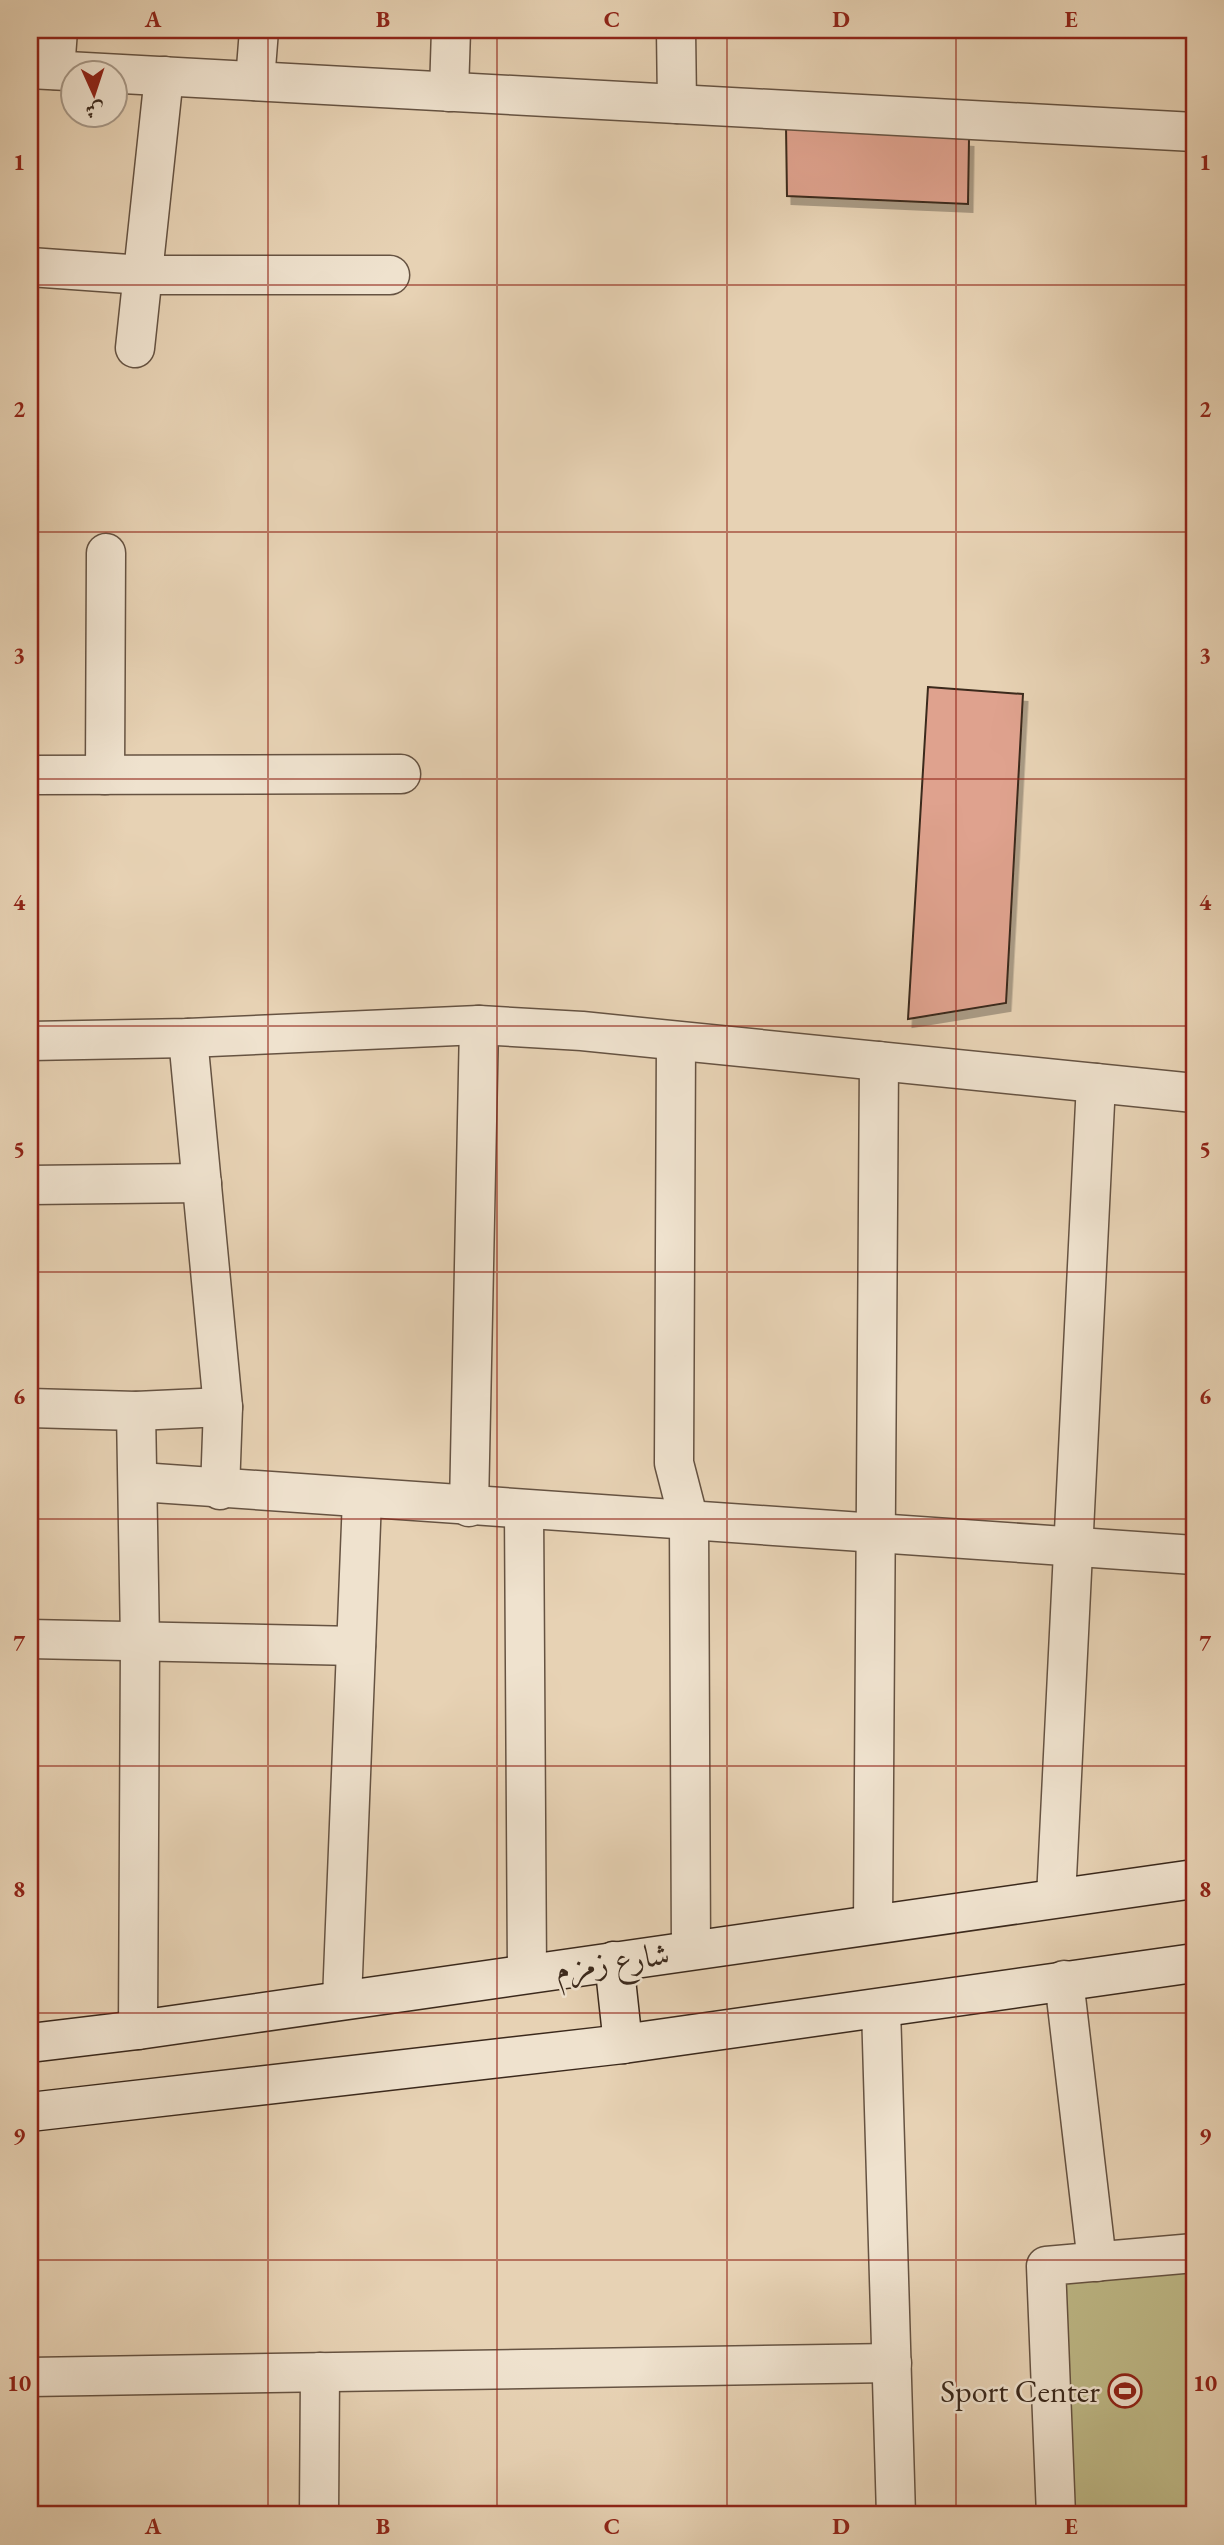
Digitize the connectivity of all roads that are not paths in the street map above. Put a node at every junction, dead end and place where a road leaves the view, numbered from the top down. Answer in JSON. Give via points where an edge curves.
{"nodes":[{"id":1,"x":58,"y":30,"type":"edge"},
{"id":2,"x":260,"y":30,"type":"edge"},
{"id":3,"x":451,"y":30,"type":"edge"},
{"id":4,"x":676,"y":30,"type":"edge"},
{"id":5,"x":42,"y":69,"type":"edge"},
{"id":6,"x":164,"y":76,"type":"junction"},
{"id":7,"x":255,"y":81,"type":"junction"},
{"id":8,"x":449,"y":92,"type":"junction"},
{"id":9,"x":677,"y":104,"type":"junction"},
{"id":10,"x":1194,"y":132,"type":"edge"},
{"id":11,"x":30,"y":267,"type":"edge"},
{"id":12,"x":143,"y":275,"type":"junction"},
{"id":13,"x":390,"y":275,"type":"dead end"},
{"id":14,"x":135,"y":348,"type":"dead end"},
{"id":15,"x":106,"y":553,"type":"dead end"},
{"id":16,"x":401,"y":774,"type":"dead end"},
{"id":17,"x":30,"y":775,"type":"edge"},
{"id":18,"x":105,"y":775,"type":"junction"},
{"id":19,"x":479,"y":1025,"type":"junction"},
{"id":20,"x":188,"y":1038,"type":"junction"},
{"id":21,"x":30,"y":1041,"type":"edge"},
{"id":22,"x":676,"y":1041,"type":"junction"},
{"id":23,"x":879,"y":1061,"type":"junction"},
{"id":24,"x":1096,"y":1083,"type":"junction"},
{"id":25,"x":1194,"y":1093,"type":"edge"},
{"id":26,"x":202,"y":1183,"type":"junction"},
{"id":27,"x":30,"y":1185,"type":"edge"},
{"id":28,"x":223,"y":1407,"type":"junction"},
{"id":29,"x":30,"y":1408,"type":"edge"},
{"id":30,"x":136,"y":1411,"type":"junction"},
{"id":31,"x":139,"y":1482,"type":"junction"},
{"id":32,"x":220,"y":1490,"type":"junction"},
{"id":33,"x":362,"y":1499,"type":"junction"},
{"id":34,"x":469,"y":1507,"type":"junction"},
{"id":35,"x":523,"y":1510,"type":"junction"},
{"id":36,"x":690,"y":1521,"type":"junction"},
{"id":37,"x":876,"y":1534,"type":"junction"},
{"id":38,"x":1074,"y":1547,"type":"junction"},
{"id":39,"x":1194,"y":1555,"type":"edge"},
{"id":40,"x":30,"y":1639,"type":"edge"},
{"id":41,"x":140,"y":1642,"type":"junction"},
{"id":42,"x":356,"y":1646,"type":"junction"},
{"id":43,"x":1194,"y":1879,"type":"edge"},
{"id":44,"x":1056,"y":1898,"type":"junction"},
{"id":45,"x":873,"y":1924,"type":"junction"},
{"id":46,"x":691,"y":1950,"type":"junction"},
{"id":47,"x":614,"y":1961,"type":"junction"},
{"id":48,"x":1194,"y":1963,"type":"edge"},
{"id":49,"x":527,"y":1972,"type":"junction"},
{"id":50,"x":1064,"y":1980,"type":"junction"},
{"id":51,"x":342,"y":2000,"type":"junction"},
{"id":52,"x":881,"y":2008,"type":"junction"},
{"id":53,"x":138,"y":2030,"type":"junction"},
{"id":54,"x":30,"y":2043,"type":"edge"},
{"id":55,"x":623,"y":2044,"type":"junction"},
{"id":56,"x":30,"y":2112,"type":"edge"},
{"id":57,"x":1194,"y":2253,"type":"edge"},
{"id":58,"x":1097,"y":2262,"type":"junction"},
{"id":59,"x":892,"y":2362,"type":"junction"},
{"id":60,"x":320,"y":2372,"type":"junction"},
{"id":61,"x":30,"y":2377,"type":"edge"},
{"id":62,"x":319,"y":2515,"type":"edge"},
{"id":63,"x":896,"y":2515,"type":"edge"},
{"id":64,"x":1056,"y":2515,"type":"edge"}],
"edges":[{"from":1,"to":5,"type":"street"},
{"from":2,"to":7,"type":"street"},
{"from":3,"to":8,"type":"street"},
{"from":4,"to":9,"type":"street"},
{"from":5,"to":6,"type":"street"},
{"from":6,"to":7,"type":"street"},
{"from":6,"to":12,"type":"street"},
{"from":7,"to":8,"type":"street"},
{"from":8,"to":9,"type":"street"},
{"from":9,"to":10,"type":"street"},
{"from":11,"to":12,"type":"street"},
{"from":12,"to":13,"type":"street"},
{"from":12,"to":14,"type":"street"},
{"from":15,"to":18,"type":"street"},
{"from":16,"to":18,"type":"street"},
{"from":17,"to":18,"type":"street"},
{"from":19,"to":20,"type":"street"},
{"from":19,"to":22,"type":"street"},
{"from":19,"to":34,"type":"street"},
{"from":20,"to":21,"type":"street"},
{"from":20,"to":26,"type":"street"},
{"from":22,"to":23,"type":"street"},
{"from":22,"to":36,"type":"street","via":[[674,1463]]},
{"from":23,"to":24,"type":"street"},
{"from":23,"to":37,"type":"street"},
{"from":24,"to":25,"type":"street"},
{"from":24,"to":38,"type":"street"},
{"from":26,"to":27,"type":"street"},
{"from":26,"to":28,"type":"street"},
{"from":28,"to":30,"type":"street"},
{"from":28,"to":32,"type":"street"},
{"from":29,"to":30,"type":"street"},
{"from":30,"to":31,"type":"street"},
{"from":31,"to":32,"type":"street"},
{"from":31,"to":41,"type":"street"},
{"from":32,"to":33,"type":"street"},
{"from":33,"to":34,"type":"street"},
{"from":33,"to":42,"type":"street"},
{"from":34,"to":35,"type":"street"},
{"from":35,"to":36,"type":"street"},
{"from":35,"to":49,"type":"street"},
{"from":36,"to":37,"type":"street"},
{"from":36,"to":46,"type":"street"},
{"from":37,"to":38,"type":"street"},
{"from":37,"to":45,"type":"street"},
{"from":38,"to":39,"type":"street"},
{"from":38,"to":44,"type":"street"},
{"from":40,"to":41,"type":"street"},
{"from":41,"to":42,"type":"street"},
{"from":41,"to":53,"type":"street"},
{"from":42,"to":51,"type":"street"},
{"from":43,"to":44,"type":"street","name":"شارع زمزم"},
{"from":44,"to":45,"type":"street","name":"شارع زمزم"},
{"from":45,"to":46,"type":"street","name":"شارع زمزم"},
{"from":46,"to":47,"type":"street","name":"شارع زمزم"},
{"from":47,"to":49,"type":"street","name":"شارع زمزم"},
{"from":47,"to":55,"type":"street"},
{"from":48,"to":50,"type":"street"},
{"from":49,"to":51,"type":"street","name":"شارع زمزم"},
{"from":50,"to":52,"type":"street"},
{"from":50,"to":58,"type":"street"},
{"from":51,"to":53,"type":"street","name":"شارع زمزم"},
{"from":52,"to":55,"type":"street"},
{"from":52,"to":59,"type":"street"},
{"from":53,"to":54,"type":"street","name":"شارع زمزم"},
{"from":55,"to":56,"type":"street"},
{"from":57,"to":58,"type":"street"},
{"from":58,"to":64,"type":"street","via":[[1046,2266]]},
{"from":59,"to":60,"type":"street"},
{"from":59,"to":63,"type":"street"},
{"from":60,"to":61,"type":"street"},
{"from":60,"to":62,"type":"street"}]}
